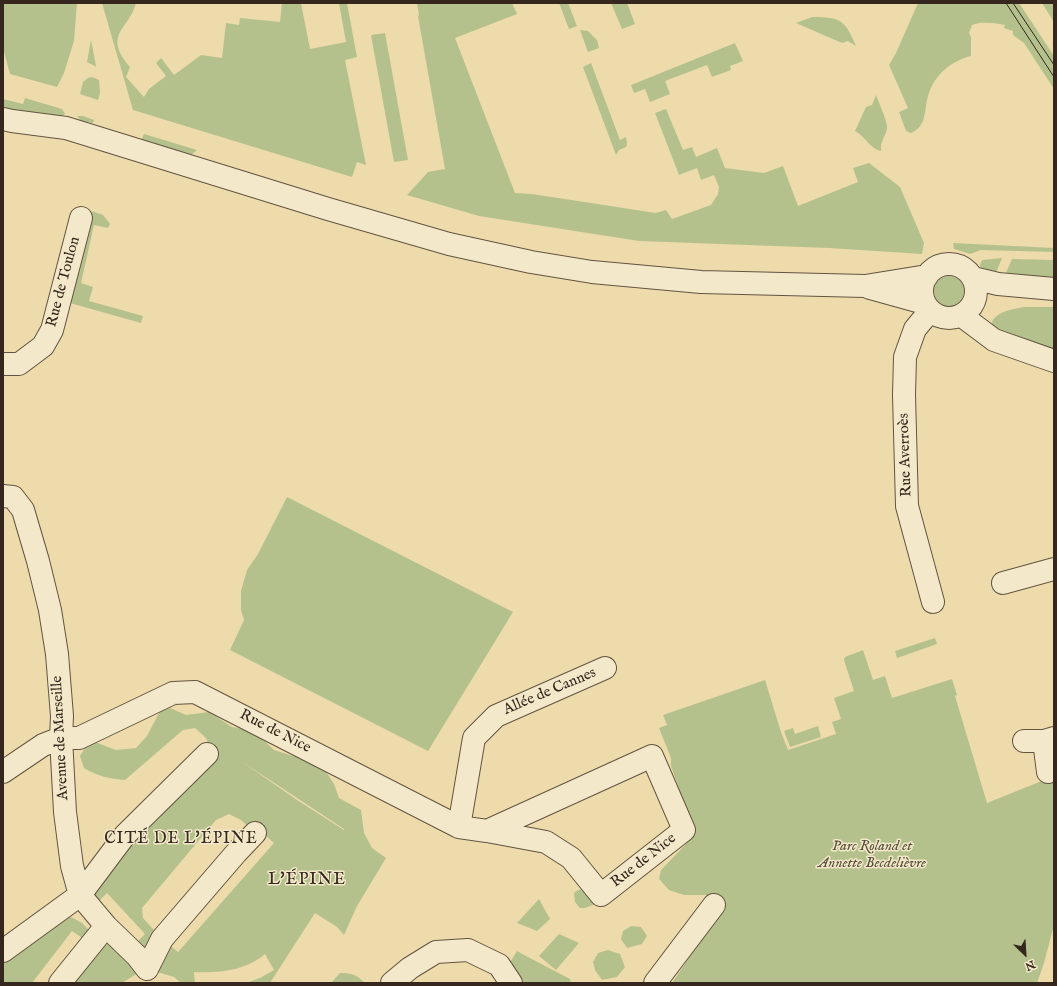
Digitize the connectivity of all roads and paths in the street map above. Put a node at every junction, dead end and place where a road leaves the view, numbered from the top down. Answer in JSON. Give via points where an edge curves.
{"nodes":[{"id":1,"x":3,"y":119,"type":"edge"},
{"id":2,"x":81,"y":218,"type":"dead end"},
{"id":3,"x":927,"y":276,"type":"junction"},
{"id":4,"x":973,"y":278,"type":"junction"},
{"id":5,"x":865,"y":286,"type":"junction"},
{"id":6,"x":1054,"y":289,"type":"edge"},
{"id":7,"x":1054,"y":292,"type":"edge"},
{"id":8,"x":927,"y":307,"type":"junction"},
{"id":9,"x":968,"y":310,"type":"junction"},
{"id":10,"x":1054,"y":361,"type":"edge"},
{"id":11,"x":3,"y":364,"type":"edge"},
{"id":12,"x":3,"y":496,"type":"edge"},
{"id":13,"x":1054,"y":569,"type":"edge"},
{"id":14,"x":1003,"y":583,"type":"dead end"},
{"id":15,"x":933,"y":602,"type":"dead end"},
{"id":16,"x":605,"y":668,"type":"dead end"},
{"id":17,"x":61,"y":738,"type":"junction"},
{"id":18,"x":1041,"y":740,"type":"edge"},
{"id":19,"x":207,"y":754,"type":"dead end"},
{"id":20,"x":3,"y":772,"type":"edge"},
{"id":21,"x":1048,"y":772,"type":"dead end"},
{"id":22,"x":459,"y":827,"type":"junction"},
{"id":23,"x":487,"y":831,"type":"junction"},
{"id":24,"x":255,"y":833,"type":"dead end"},
{"id":25,"x":80,"y":895,"type":"junction"},
{"id":26,"x":714,"y":905,"type":"dead end"},
{"id":27,"x":106,"y":926,"type":"junction"},
{"id":28,"x":3,"y":951,"type":"edge"},
{"id":29,"x":60,"y":983,"type":"edge"},
{"id":30,"x":392,"y":983,"type":"edge"},
{"id":31,"x":511,"y":983,"type":"edge"},
{"id":32,"x":655,"y":983,"type":"edge"}],
"edges":[{"from":1,"to":5,"type":"street","via":[[66,128],[449,244],[531,262],[592,272],[701,282]]},
{"from":2,"to":11,"type":"street","name":"Rue de Toulon","via":[[52,330],[43,346],[19,364]]},
{"from":3,"to":4,"type":"street","via":[[936,267],[951,264],[965,269]]},
{"from":3,"to":5,"type":"street"},
{"from":3,"to":8,"type":"street","via":[[922,289]]},
{"from":4,"to":6,"type":"street","via":[[998,284]]},
{"from":4,"to":9,"type":"street","via":[[976,290]]},
{"from":5,"to":8,"type":"street"},
{"from":7,"to":9,"type":"street","via":[[1021,295]]},
{"from":8,"to":9,"type":"street","via":[[937,316],[946,319],[957,318]]},
{"from":8,"to":15,"type":"street","name":"Rue Averroès","via":[[914,329],[905,356],[904,395],[907,506]]},
{"from":9,"to":10,"type":"street","via":[[994,340]]},
{"from":12,"to":17,"type":"street","name":"Avenue de Marseille","via":[[13,497],[23,510],[50,610],[62,716]]},
{"from":13,"to":14,"type":"street"},
{"from":16,"to":22,"type":"street","name":"Allée de Cannes","via":[[496,716],[474,738]]},
{"from":17,"to":20,"type":"street","name":"Rue de Nice","via":[[43,745]]},
{"from":17,"to":22,"type":"street","name":"Rue de Nice","via":[[79,738],[173,692],[195,692]]},
{"from":17,"to":25,"type":"street","name":"Avenue de Marseille","via":[[65,812],[72,866]]},
{"from":18,"to":21,"type":"street"},
{"from":19,"to":25,"type":"street","via":[[125,835]]},
{"from":22,"to":23,"type":"street","name":"Rue de Nice"},
{"from":23,"to":23,"type":"street","name":"Rue de Nice","via":[[652,756],[684,830],[600,895],[571,858],[546,842]]},
{"from":24,"to":27,"type":"street","name":"Avenue de Marseille","via":[[162,939],[147,969]]},
{"from":25,"to":27,"type":"street","name":"Avenue de Marseille"},
{"from":25,"to":28,"type":"street"},
{"from":26,"to":32,"type":"street"},
{"from":27,"to":29,"type":"street"},
{"from":30,"to":31,"type":"street","via":[[436,952],[468,950],[498,965]]}]}
